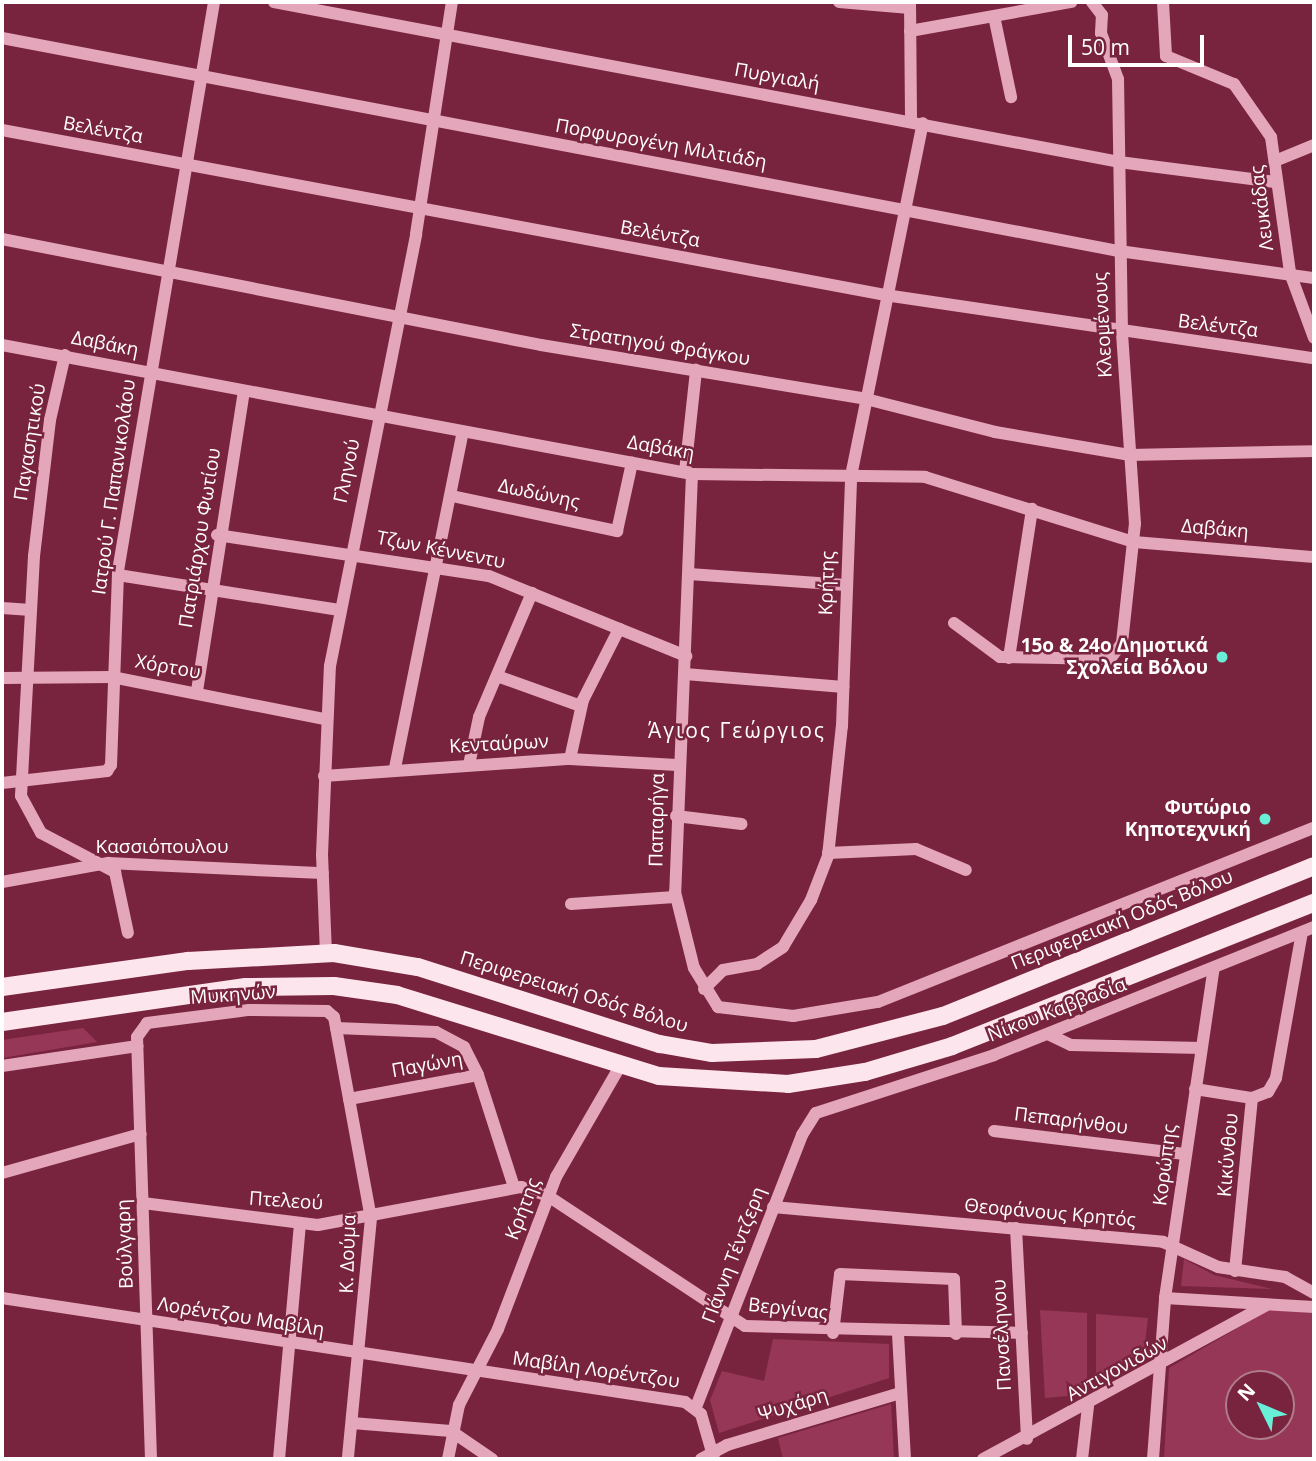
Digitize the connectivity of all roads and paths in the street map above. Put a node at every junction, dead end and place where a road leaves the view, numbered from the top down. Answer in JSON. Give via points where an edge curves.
{"nodes":[{"id":1,"x":214,"y":2,"type":"edge"},
{"id":2,"x":274,"y":2,"type":"edge"},
{"id":3,"x":452,"y":2,"type":"edge"},
{"id":4,"x":839,"y":2,"type":"edge"},
{"id":5,"x":1071,"y":2,"type":"edge"},
{"id":6,"x":1092,"y":2,"type":"edge"},
{"id":7,"x":1163,"y":2,"type":"edge"},
{"id":8,"x":910,"y":5,"type":"edge"},
{"id":9,"x":994,"y":16,"type":"junction"},
{"id":10,"x":910,"y":31,"type":"junction"},
{"id":11,"x":445,"y":37,"type":"junction"},
{"id":12,"x":2,"y":38,"type":"edge"},
{"id":13,"x":201,"y":76,"type":"junction"},
{"id":14,"x":1011,"y":97,"type":"dead end"},
{"id":15,"x":431,"y":121,"type":"junction"},
{"id":16,"x":917,"y":122,"type":"junction"},
{"id":17,"x":2,"y":131,"type":"edge"},
{"id":18,"x":1314,"y":145,"type":"edge"},
{"id":19,"x":1275,"y":161,"type":"junction"},
{"id":20,"x":1119,"y":162,"type":"junction"},
{"id":21,"x":184,"y":164,"type":"junction"},
{"id":22,"x":1275,"y":183,"type":"junction"},
{"id":23,"x":417,"y":206,"type":"junction"},
{"id":24,"x":902,"y":208,"type":"junction"},
{"id":25,"x":2,"y":239,"type":"edge"},
{"id":26,"x":1119,"y":251,"type":"junction"},
{"id":27,"x":167,"y":268,"type":"junction"},
{"id":28,"x":1290,"y":274,"type":"junction"},
{"id":29,"x":1314,"y":278,"type":"edge"},
{"id":30,"x":885,"y":295,"type":"junction"},
{"id":31,"x":399,"y":312,"type":"junction"},
{"id":32,"x":1122,"y":333,"type":"junction"},
{"id":33,"x":1314,"y":338,"type":"edge"},
{"id":34,"x":2,"y":345,"type":"edge"},
{"id":35,"x":65,"y":355,"type":"junction"},
{"id":36,"x":1314,"y":358,"type":"edge"},
{"id":37,"x":696,"y":370,"type":"junction"},
{"id":38,"x":150,"y":373,"type":"junction"},
{"id":39,"x":244,"y":392,"type":"junction"},
{"id":40,"x":866,"y":399,"type":"junction"},
{"id":41,"x":378,"y":415,"type":"junction"},
{"id":42,"x":463,"y":432,"type":"junction"},
{"id":43,"x":1314,"y":451,"type":"edge"},
{"id":44,"x":1129,"y":455,"type":"junction"},
{"id":45,"x":632,"y":463,"type":"junction"},
{"id":46,"x":689,"y":473,"type":"junction"},
{"id":47,"x":851,"y":476,"type":"junction"},
{"id":48,"x":452,"y":496,"type":"junction"},
{"id":49,"x":1032,"y":509,"type":"junction"},
{"id":50,"x":217,"y":535,"type":"junction"},
{"id":51,"x":1134,"y":542,"type":"junction"},
{"id":52,"x":350,"y":552,"type":"junction"},
{"id":53,"x":1314,"y":556,"type":"edge"},
{"id":54,"x":435,"y":565,"type":"junction"},
{"id":55,"x":689,"y":574,"type":"junction"},
{"id":56,"x":118,"y":575,"type":"junction"},
{"id":57,"x":846,"y":585,"type":"junction"},
{"id":58,"x":210,"y":590,"type":"junction"},
{"id":59,"x":532,"y":593,"type":"junction"},
{"id":60,"x":2,"y":608,"type":"edge"},
{"id":61,"x":31,"y":610,"type":"junction"},
{"id":62,"x":339,"y":610,"type":"junction"},
{"id":63,"x":954,"y":622,"type":"dead end"},
{"id":64,"x":619,"y":629,"type":"junction"},
{"id":65,"x":686,"y":656,"type":"junction"},
{"id":66,"x":1009,"y":658,"type":"junction"},
{"id":67,"x":685,"y":674,"type":"junction"},
{"id":68,"x":497,"y":676,"type":"junction"},
{"id":69,"x":112,"y":677,"type":"junction"},
{"id":70,"x":2,"y":678,"type":"edge"},
{"id":71,"x":27,"y":678,"type":"junction"},
{"id":72,"x":843,"y":687,"type":"junction"},
{"id":73,"x":197,"y":691,"type":"junction"},
{"id":74,"x":581,"y":706,"type":"junction"},
{"id":75,"x":325,"y":719,"type":"junction"},
{"id":76,"x":570,"y":759,"type":"junction"},
{"id":77,"x":469,"y":765,"type":"junction"},
{"id":78,"x":677,"y":765,"type":"junction"},
{"id":79,"x":395,"y":768,"type":"junction"},
{"id":80,"x":324,"y":776,"type":"junction"},
{"id":81,"x":20,"y":781,"type":"junction"},
{"id":82,"x":2,"y":783,"type":"edge"},
{"id":83,"x":676,"y":816,"type":"junction"},
{"id":84,"x":742,"y":824,"type":"dead end"},
{"id":85,"x":1314,"y":828,"type":"edge"},
{"id":86,"x":828,"y":853,"type":"junction"},
{"id":87,"x":108,"y":863,"type":"junction"},
{"id":88,"x":1314,"y":866,"type":"edge"},
{"id":89,"x":966,"y":870,"type":"dead end"},
{"id":90,"x":323,"y":873,"type":"junction"},
{"id":91,"x":2,"y":882,"type":"edge"},
{"id":92,"x":675,"y":897,"type":"junction"},
{"id":93,"x":1314,"y":903,"type":"edge"},
{"id":94,"x":570,"y":904,"type":"dead end"},
{"id":95,"x":1308,"y":930,"type":"edge"},
{"id":96,"x":128,"y":933,"type":"dead end"},
{"id":97,"x":326,"y":954,"type":"junction"},
{"id":98,"x":1214,"y":968,"type":"junction"},
{"id":99,"x":2,"y":987,"type":"edge"},
{"id":100,"x":704,"y":989,"type":"junction"},
{"id":101,"x":330,"y":1012,"type":"joint"},
{"id":102,"x":2,"y":1022,"type":"edge"},
{"id":103,"x":336,"y":1027,"type":"junction"},
{"id":104,"x":141,"y":1028,"type":"joint"},
{"id":105,"x":1048,"y":1034,"type":"junction"},
{"id":106,"x":138,"y":1046,"type":"junction"},
{"id":107,"x":1201,"y":1048,"type":"junction"},
{"id":108,"x":2,"y":1066,"type":"edge"},
{"id":109,"x":620,"y":1066,"type":"junction"},
{"id":110,"x":478,"y":1075,"type":"junction"},
{"id":111,"x":1195,"y":1089,"type":"junction"},
{"id":112,"x":1252,"y":1098,"type":"junction"},
{"id":113,"x":349,"y":1099,"type":"junction"},
{"id":114,"x":812,"y":1117,"type":"joint"},
{"id":115,"x":994,"y":1131,"type":"dead end"},
{"id":116,"x":141,"y":1134,"type":"junction"},
{"id":117,"x":1185,"y":1154,"type":"junction"},
{"id":118,"x":2,"y":1173,"type":"edge"},
{"id":119,"x":514,"y":1186,"type":"junction"},
{"id":120,"x":548,"y":1196,"type":"junction"},
{"id":121,"x":143,"y":1203,"type":"junction"},
{"id":122,"x":774,"y":1206,"type":"junction"},
{"id":123,"x":371,"y":1218,"type":"junction"},
{"id":124,"x":300,"y":1225,"type":"junction"},
{"id":125,"x":1016,"y":1228,"type":"junction"},
{"id":126,"x":1175,"y":1245,"type":"junction"},
{"id":127,"x":1235,"y":1271,"type":"junction"},
{"id":128,"x":1314,"y":1293,"type":"edge"},
{"id":129,"x":1165,"y":1297,"type":"junction"},
{"id":130,"x":2,"y":1298,"type":"edge"},
{"id":131,"x":1267,"y":1305,"type":"junction"},
{"id":132,"x":1314,"y":1307,"type":"edge"},
{"id":133,"x":730,"y":1319,"type":"junction"},
{"id":134,"x":147,"y":1321,"type":"junction"},
{"id":135,"x":833,"y":1333,"type":"junction"},
{"id":136,"x":1021,"y":1333,"type":"junction"},
{"id":137,"x":898,"y":1334,"type":"junction"},
{"id":138,"x":956,"y":1334,"type":"junction"},
{"id":139,"x":286,"y":1344,"type":"junction"},
{"id":140,"x":360,"y":1356,"type":"junction"},
{"id":141,"x":1158,"y":1368,"type":"junction"},
{"id":142,"x":475,"y":1372,"type":"junction"},
{"id":143,"x":900,"y":1393,"type":"junction"},
{"id":144,"x":1088,"y":1406,"type":"junction"},
{"id":145,"x":696,"y":1407,"type":"junction"},
{"id":146,"x":352,"y":1423,"type":"junction"},
{"id":147,"x":451,"y":1431,"type":"junction"},
{"id":148,"x":1027,"y":1440,"type":"junction"},
{"id":149,"x":713,"y":1455,"type":"edge"},
{"id":150,"x":151,"y":1459,"type":"edge"},
{"id":151,"x":279,"y":1459,"type":"edge"},
{"id":152,"x":348,"y":1459,"type":"edge"},
{"id":153,"x":448,"y":1459,"type":"edge"},
{"id":154,"x":492,"y":1459,"type":"edge"},
{"id":155,"x":701,"y":1459,"type":"edge"},
{"id":156,"x":905,"y":1459,"type":"edge"},
{"id":157,"x":983,"y":1459,"type":"edge"},
{"id":158,"x":1083,"y":1459,"type":"edge"},
{"id":159,"x":1153,"y":1459,"type":"edge"}],
"edges":[{"from":1,"to":13,"type":"street","name":"Ιατρού Γ. Παπανικολάου"},
{"from":2,"to":11,"type":"street","name":"Πυργιαλή"},
{"from":3,"to":11,"type":"street","name":"Γληνού"},
{"from":4,"to":8,"type":"street"},
{"from":5,"to":9,"type":"street"},
{"from":6,"to":20,"type":"street","name":"Κλεομένους","via":[[1102,15],[1101,33],[1117,72]]},
{"from":7,"to":19,"type":"street","name":"Λευκάδας","via":[[1160,32],[1166,56],[1238,88],[1268,131]]},
{"from":8,"to":10,"type":"street","name":"Κρήτης"},
{"from":9,"to":10,"type":"street"},
{"from":9,"to":14,"type":"street"},
{"from":10,"to":16,"type":"street","name":"Κρήτης"},
{"from":11,"to":15,"type":"street","name":"Γληνού"},
{"from":11,"to":16,"type":"street","name":"Πυργιαλή"},
{"from":12,"to":13,"type":"street","name":"Πορφυρογένη Μιλτιάδη"},
{"from":13,"to":15,"type":"street","name":"Πορφυρογένη Μιλτιάδη"},
{"from":13,"to":21,"type":"street","name":"Ιατρού Γ. Παπανικολάου"},
{"from":15,"to":23,"type":"street","name":"Γληνού"},
{"from":15,"to":24,"type":"street","name":"Πορφυρογένη Μιλτιάδη"},
{"from":16,"to":20,"type":"street","name":"Πυργιαλή"},
{"from":16,"to":24,"type":"street","name":"Κρήτης"},
{"from":17,"to":21,"type":"street","name":"Βελέντζα"},
{"from":18,"to":19,"type":"street"},
{"from":19,"to":22,"type":"street","name":"Λευκάδας"},
{"from":20,"to":22,"type":"street","name":"Πυργιαλή"},
{"from":20,"to":26,"type":"street","name":"Κλεομένους"},
{"from":21,"to":23,"type":"street","name":"Βελέντζα"},
{"from":21,"to":27,"type":"street","name":"Ιατρού Γ. Παπανικολάου"},
{"from":22,"to":28,"type":"street","name":"Λευκάδας"},
{"from":23,"to":30,"type":"street","name":"Βελέντζα"},
{"from":23,"to":31,"type":"street","name":"Γληνού"},
{"from":24,"to":26,"type":"street","name":"Πορφυρογένη Μιλτιάδη"},
{"from":24,"to":30,"type":"street","name":"Κρήτης"},
{"from":25,"to":27,"type":"street","name":"Στρατηγού Φράγκου"},
{"from":26,"to":28,"type":"street","name":"Πορφυρογένη Μιλτιάδη"},
{"from":26,"to":32,"type":"street","name":"Κλεομένους"},
{"from":27,"to":31,"type":"street","name":"Στρατηγού Φράγκου"},
{"from":27,"to":38,"type":"street","name":"Ιατρού Γ. Παπανικολάου"},
{"from":28,"to":29,"type":"street","name":"Πορφυρογένη Μιλτιάδη"},
{"from":28,"to":33,"type":"street","name":"Λευκάδας"},
{"from":30,"to":32,"type":"street","name":"Βελέντζα"},
{"from":30,"to":40,"type":"street","name":"Κρήτης"},
{"from":31,"to":37,"type":"street","name":"Στρατηγού Φράγκου"},
{"from":31,"to":41,"type":"street","name":"Γληνού"},
{"from":32,"to":36,"type":"street","name":"Βελέντζα"},
{"from":32,"to":44,"type":"street","name":"Κλεομένους"},
{"from":34,"to":35,"type":"street","name":"Δαβάκη"},
{"from":35,"to":38,"type":"street","name":"Δαβάκη"},
{"from":35,"to":61,"type":"street","name":"Παγασητικού","via":[[50,420]]},
{"from":37,"to":40,"type":"street","name":"Στρατηγού Φράγκου"},
{"from":37,"to":46,"type":"street","name":"Παπαρήγα"},
{"from":38,"to":39,"type":"street","name":"Δαβάκη"},
{"from":38,"to":56,"type":"street","name":"Ιατρού Γ. Παπανικολάου"},
{"from":39,"to":41,"type":"street","name":"Δαβάκη"},
{"from":39,"to":50,"type":"street","name":"Πατριάρχου Φωτίου"},
{"from":40,"to":44,"type":"street","name":"Στρατηγού Φράγκου","via":[[995,432]]},
{"from":40,"to":47,"type":"street","name":"Κρήτης"},
{"from":41,"to":42,"type":"street","name":"Δαβάκη"},
{"from":41,"to":52,"type":"street","name":"Γληνού"},
{"from":42,"to":45,"type":"street","name":"Δαβάκη"},
{"from":42,"to":48,"type":"street"},
{"from":43,"to":44,"type":"street","name":"Στρατηγού Φράγκου"},
{"from":44,"to":51,"type":"street","name":"Κλεομένους"},
{"from":45,"to":46,"type":"street","name":"Δαβάκη"},
{"from":45,"to":48,"type":"street","name":"Δωδώνης","via":[[619,530]]},
{"from":46,"to":47,"type":"street","name":"Δαβάκη"},
{"from":46,"to":55,"type":"street","name":"Παπαρήγα"},
{"from":47,"to":49,"type":"street","name":"Δαβάκη","via":[[944,480]]},
{"from":47,"to":57,"type":"street","name":"Κρήτης"},
{"from":48,"to":54,"type":"street"},
{"from":49,"to":51,"type":"street","name":"Δαβάκη"},
{"from":49,"to":66,"type":"street"},
{"from":50,"to":52,"type":"street","name":"Τζων Κέννεντυ"},
{"from":50,"to":58,"type":"street","name":"Πατριάρχου Φωτίου"},
{"from":51,"to":53,"type":"street","name":"Δαβάκη"},
{"from":51,"to":66,"type":"street","name":"Κλεομένους","via":[[1118,653],[1104,660]]},
{"from":52,"to":54,"type":"street","name":"Τζων Κέννεντυ"},
{"from":52,"to":62,"type":"street","name":"Γληνού"},
{"from":54,"to":59,"type":"street","name":"Τζων Κέννεντυ"},
{"from":54,"to":79,"type":"street"},
{"from":55,"to":57,"type":"street"},
{"from":55,"to":65,"type":"street","name":"Παπαρήγα"},
{"from":56,"to":58,"type":"street"},
{"from":56,"to":69,"type":"street","name":"Ιατρού Γ. Παπανικολάου"},
{"from":57,"to":72,"type":"street","name":"Κρήτης"},
{"from":58,"to":62,"type":"street"},
{"from":58,"to":73,"type":"street","name":"Πατριάρχου Φωτίου"},
{"from":59,"to":64,"type":"street","name":"Τζων Κέννεντυ"},
{"from":59,"to":68,"type":"street"},
{"from":60,"to":61,"type":"street"},
{"from":61,"to":71,"type":"street","name":"Παγασητικού"},
{"from":62,"to":75,"type":"street","name":"Γληνού"},
{"from":63,"to":66,"type":"street","via":[[985,651]]},
{"from":64,"to":65,"type":"street","name":"Τζων Κέννεντυ"},
{"from":64,"to":74,"type":"street"},
{"from":65,"to":67,"type":"street","name":"Παπαρήγα"},
{"from":67,"to":72,"type":"street"},
{"from":67,"to":78,"type":"street","name":"Παπαρήγα"},
{"from":68,"to":74,"type":"street"},
{"from":68,"to":77,"type":"street"},
{"from":69,"to":71,"type":"street","name":"Χόρτου"},
{"from":69,"to":73,"type":"street","name":"Χόρτου"},
{"from":69,"to":81,"type":"street","name":"Ιατρού Γ. Παπανικολάου","via":[[107,771]]},
{"from":70,"to":71,"type":"street","name":"Χόρτου"},
{"from":71,"to":81,"type":"street","name":"Παγασητικού"},
{"from":72,"to":86,"type":"street","name":"Κρήτης"},
{"from":73,"to":75,"type":"street","name":"Χόρτου"},
{"from":74,"to":76,"type":"street"},
{"from":75,"to":80,"type":"street","name":"Γληνού"},
{"from":76,"to":77,"type":"street","name":"Κενταύρων"},
{"from":76,"to":78,"type":"street","name":"Κενταύρων"},
{"from":77,"to":79,"type":"street","name":"Κενταύρων"},
{"from":78,"to":83,"type":"street","name":"Παπαρήγα"},
{"from":79,"to":80,"type":"street","name":"Κενταύρων"},
{"from":80,"to":90,"type":"street","name":"Γληνού"},
{"from":81,"to":82,"type":"street"},
{"from":81,"to":87,"type":"street","name":"Παγασητικού","via":[[24,809],[41,833]]},
{"from":83,"to":84,"type":"street"},
{"from":83,"to":92,"type":"street","name":"Παπαρήγα"},
{"from":85,"to":100,"type":"street","via":[[878,1002],[817,1014],[741,1013],[718,1007]]},
{"from":86,"to":89,"type":"street","via":[[916,849]]},
{"from":86,"to":100,"type":"street","name":"Κρήτης","via":[[811,900],[783,947],[757,964],[723,970]]},
{"from":87,"to":90,"type":"street","name":"Κασσιόπουλου"},
{"from":87,"to":91,"type":"street","name":"Κασσιόπουλου"},
{"from":87,"to":96,"type":"street","via":[[122,890]]},
{"from":88,"to":97,"type":"main road","name":"Περιφερειακή Οδός Βόλου","via":[[943,1016],[868,1041],[805,1050],[712,1053],[660,1044],[418,967]]},
{"from":90,"to":97,"type":"street","name":"Γληνού"},
{"from":92,"to":94,"type":"street"},
{"from":92,"to":100,"type":"street","name":"Παπαρήγα"},
{"from":93,"to":109,"type":"main road","via":[[988,1033],[865,1072],[735,1085]]},
{"from":95,"to":98,"type":"street","name":"Νίκου Καββαδία"},
{"from":95,"to":112,"type":"street","name":"Κικύνθου","via":[[1276,1078],[1268,1092]]},
{"from":97,"to":99,"type":"main road","name":"Περιφερειακή Οδός Βόλου","via":[[188,961]]},
{"from":98,"to":105,"type":"street","name":"Νίκου Καββαδία"},
{"from":98,"to":107,"type":"street","name":"Κορώπης"},
{"from":101,"to":103,"type":"street","name":"Κ. Δούμα"},
{"from":101,"to":104,"type":"street","name":"Μυκηνών","via":[[234,1011]]},
{"from":102,"to":109,"type":"main road","via":[[246,987],[334,986],[397,995]]},
{"from":103,"to":110,"type":"street","via":[[436,1031],[464,1047]]},
{"from":103,"to":113,"type":"street","name":"Κ. Δούμα"},
{"from":104,"to":106,"type":"street","name":"Βούλγαρη"},
{"from":105,"to":107,"type":"street","via":[[1070,1045]]},
{"from":105,"to":114,"type":"street","name":"Νίκου Καββαδία"},
{"from":106,"to":108,"type":"street"},
{"from":106,"to":116,"type":"street","name":"Βούλγαρη"},
{"from":107,"to":111,"type":"street","name":"Κορώπης"},
{"from":109,"to":120,"type":"street","name":"Κρήτης"},
{"from":110,"to":113,"type":"street","name":"Παγώνη"},
{"from":110,"to":119,"type":"street","name":"Παγώνη"},
{"from":111,"to":112,"type":"street"},
{"from":111,"to":117,"type":"street","name":"Κορώπης"},
{"from":112,"to":127,"type":"street","name":"Κικύνθου"},
{"from":113,"to":123,"type":"street","name":"Κ. Δούμα"},
{"from":114,"to":122,"type":"street","name":"ΓΙάννη Τέντζερη"},
{"from":115,"to":117,"type":"street","name":"Πεπαρήνθου"},
{"from":116,"to":118,"type":"street"},
{"from":116,"to":121,"type":"street","name":"Βούλγαρη"},
{"from":117,"to":126,"type":"street","name":"Κορώπης"},
{"from":119,"to":120,"type":"street","name":"Πτελεού"},
{"from":119,"to":123,"type":"street","name":"Πτελεού"},
{"from":120,"to":133,"type":"street","name":"Βεργίνας"},
{"from":120,"to":142,"type":"street","name":"Κρήτης"},
{"from":121,"to":124,"type":"street","name":"Πτελεού"},
{"from":121,"to":134,"type":"street","name":"Βούλγαρη"},
{"from":122,"to":125,"type":"street","name":"Θεοφάνους Κρητός"},
{"from":122,"to":133,"type":"street","name":"ΓΙάννη Τέντζερη"},
{"from":123,"to":124,"type":"street","name":"Πτελεού"},
{"from":123,"to":140,"type":"street","name":"Κ. Δούμα"},
{"from":124,"to":139,"type":"street"},
{"from":125,"to":126,"type":"street","name":"Θεοφάνους Κρητός"},
{"from":125,"to":136,"type":"street","name":"Πανσέληνου"},
{"from":126,"to":127,"type":"street","name":"Θεοφάνους Κρητός"},
{"from":126,"to":129,"type":"street","name":"Κορώπης"},
{"from":127,"to":128,"type":"street","name":"Θεοφάνους Κρητός","via":[[1285,1277]]},
{"from":129,"to":131,"type":"street"},
{"from":129,"to":141,"type":"street","name":"Κορώπης"},
{"from":130,"to":134,"type":"street","name":"Λορέντζου Μαβίλη"},
{"from":131,"to":132,"type":"street"},
{"from":131,"to":141,"type":"street","name":"Αντιγονιδών"},
{"from":133,"to":135,"type":"street","name":"Βεργίνας","via":[[745,1326]]},
{"from":133,"to":145,"type":"street","name":"ΓΙάννη Τέντζερη"},
{"from":134,"to":139,"type":"street","name":"Λορέντζου Μαβίλη"},
{"from":134,"to":150,"type":"street","name":"Βούλγαρη"},
{"from":135,"to":137,"type":"street","name":"Βεργίνας"},
{"from":135,"to":138,"type":"street","via":[[839,1274],[954,1279]]},
{"from":136,"to":138,"type":"street","name":"Βεργίνας"},
{"from":136,"to":148,"type":"street","name":"Πανσέληνου"},
{"from":137,"to":138,"type":"street","name":"Βεργίνας"},
{"from":137,"to":143,"type":"street"},
{"from":139,"to":140,"type":"street","name":"Λορέντζου Μαβίλη"},
{"from":139,"to":151,"type":"street"},
{"from":140,"to":142,"type":"street","name":"Λορέντζου Μαβίλη"},
{"from":140,"to":146,"type":"street","name":"Κ. Δούμα"},
{"from":141,"to":144,"type":"street","name":"Αντιγονιδών"},
{"from":141,"to":159,"type":"street","name":"Κορώπης"},
{"from":142,"to":145,"type":"street","name":"Μαβίλη Λορέντζου"},
{"from":142,"to":147,"type":"street","name":"Κρήτης"},
{"from":143,"to":149,"type":"street","name":"Ψυχάρη"},
{"from":143,"to":156,"type":"street"},
{"from":144,"to":148,"type":"street","name":"Αντιγονιδών"},
{"from":144,"to":158,"type":"street"},
{"from":145,"to":149,"type":"street","name":"Μαβίλη Λορέντζου"},
{"from":146,"to":147,"type":"street"},
{"from":146,"to":152,"type":"street","name":"Κ. Δούμα"},
{"from":147,"to":153,"type":"street","name":"Κρήτης"},
{"from":147,"to":154,"type":"street"},
{"from":148,"to":157,"type":"street","name":"Αντιγονιδών"},
{"from":149,"to":155,"type":"street","name":"Ψυχάρη"}]}
